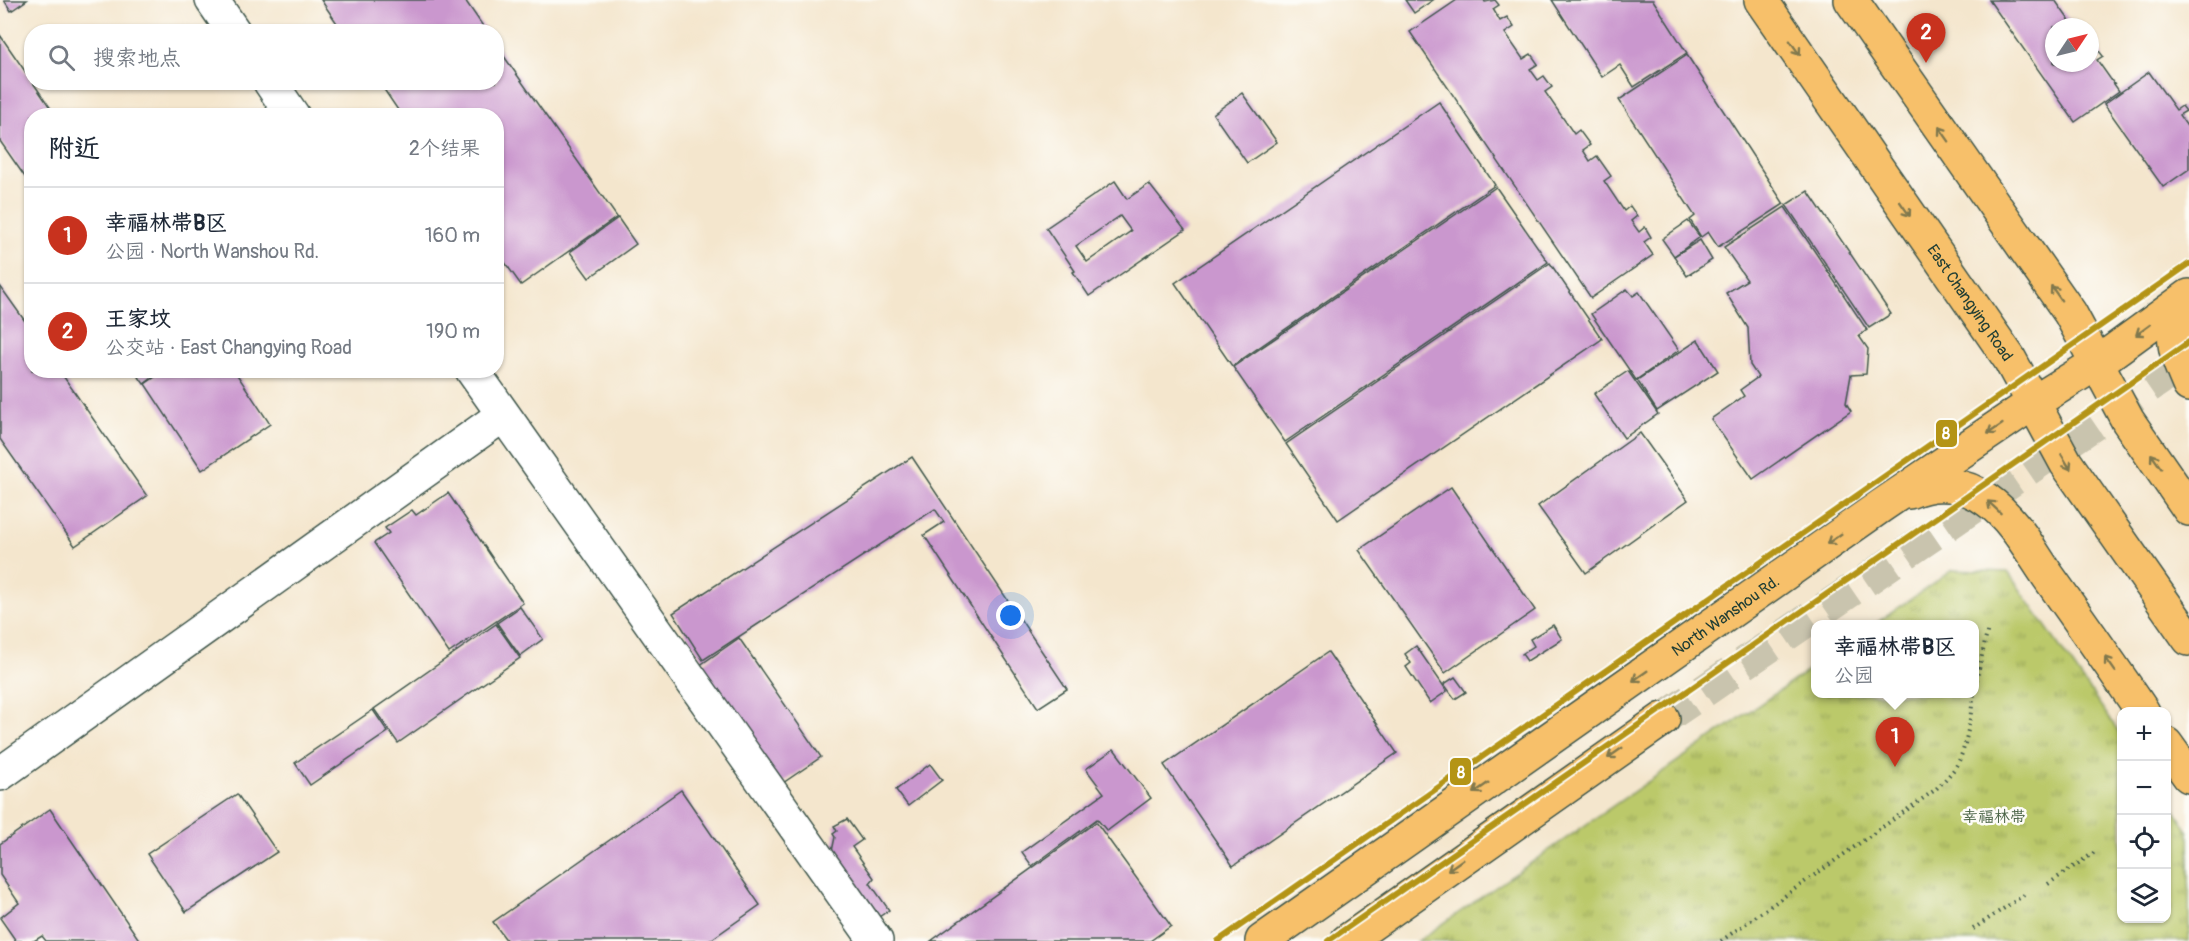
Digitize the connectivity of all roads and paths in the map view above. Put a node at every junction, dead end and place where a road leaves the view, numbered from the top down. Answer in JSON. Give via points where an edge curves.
{"nodes":[{"id":1,"x":212,"y":0,"type":"edge"},
{"id":2,"x":1761,"y":0,"type":"edge"},
{"id":3,"x":1851,"y":0,"type":"edge"},
{"id":4,"x":228,"y":24,"type":"edge"},
{"id":5,"x":275,"y":90,"type":"edge"},
{"id":6,"x":288,"y":108,"type":"edge"},
{"id":7,"x":2189,"y":298,"type":"edge"},
{"id":8,"x":2097,"y":363,"type":"junction"},
{"id":9,"x":478,"y":378,"type":"edge"},
{"id":10,"x":2189,"y":385,"type":"edge"},
{"id":11,"x":2033,"y":403,"type":"junction"},
{"id":12,"x":503,"y":415,"type":"junction"},
{"id":13,"x":1881,"y":506,"type":"junction"},
{"id":14,"x":2189,"y":509,"type":"edge"},
{"id":15,"x":1988,"y":628,"type":"dead end"},
{"id":16,"x":2189,"y":639,"type":"edge"},
{"id":17,"x":1979,"y":670,"type":"edge"},
{"id":18,"x":1973,"y":698,"type":"edge"},
{"id":19,"x":2141,"y":707,"type":"edge"},
{"id":20,"x":1663,"y":719,"type":"tunnel mouth"},
{"id":21,"x":2171,"y":751,"type":"edge"},
{"id":22,"x":0,"y":774,"type":"edge"},
{"id":23,"x":2189,"y":776,"type":"edge"},
{"id":24,"x":2094,"y":852,"type":"dead end"},
{"id":25,"x":2048,"y":884,"type":"dead end"},
{"id":26,"x":2024,"y":895,"type":"dead end"},
{"id":27,"x":1972,"y":929,"type":"dead end"},
{"id":28,"x":876,"y":941,"type":"edge"},
{"id":29,"x":1262,"y":941,"type":"edge"},
{"id":30,"x":1347,"y":941,"type":"edge"},
{"id":31,"x":1721,"y":941,"type":"edge"}],
"edges":[{"from":1,"to":4,"type":"street"},
{"from":2,"to":11,"type":"main road","name":"East Changying Road","one_way":true,"via":[[2009,358]]},
{"from":8,"to":3,"type":"main road","one_way":true,"via":[[2070,313]]},
{"from":5,"to":6,"type":"street"},
{"from":7,"to":8,"type":"main road","name":"North Wanshou Rd.","one_way":true},
{"from":7,"to":10,"type":"main road","via":[[2174,332],[2178,358]]},
{"from":8,"to":11,"type":"main road","name":"North Wanshou Rd."},
{"from":14,"to":8,"type":"main road","one_way":true,"via":[[2128,421]]},
{"from":9,"to":12,"type":"street"},
{"from":11,"to":13,"type":"main road","name":"North Wanshou Rd.","one_way":true},
{"from":11,"to":16,"type":"main road","name":"East Changying Road","one_way":true,"via":[[2066,463]]},
{"from":12,"to":22,"type":"street"},
{"from":12,"to":28,"type":"street"},
{"from":19,"to":13,"type":"main road","one_way":true,"via":[[2023,540],[1988,501],[1955,485],[1933,485]]},
{"from":13,"to":29,"type":"main road","name":"North Wanshou Rd.","one_way":true},
{"from":15,"to":17,"type":"path"},
{"from":18,"to":31,"type":"path","via":[[1963,751],[1956,767],[1935,790]]},
{"from":20,"to":30,"type":"main road","one_way":true},
{"from":21,"to":23,"type":"main road"},
{"from":24,"to":25,"type":"path"},
{"from":26,"to":27,"type":"path"}]}
